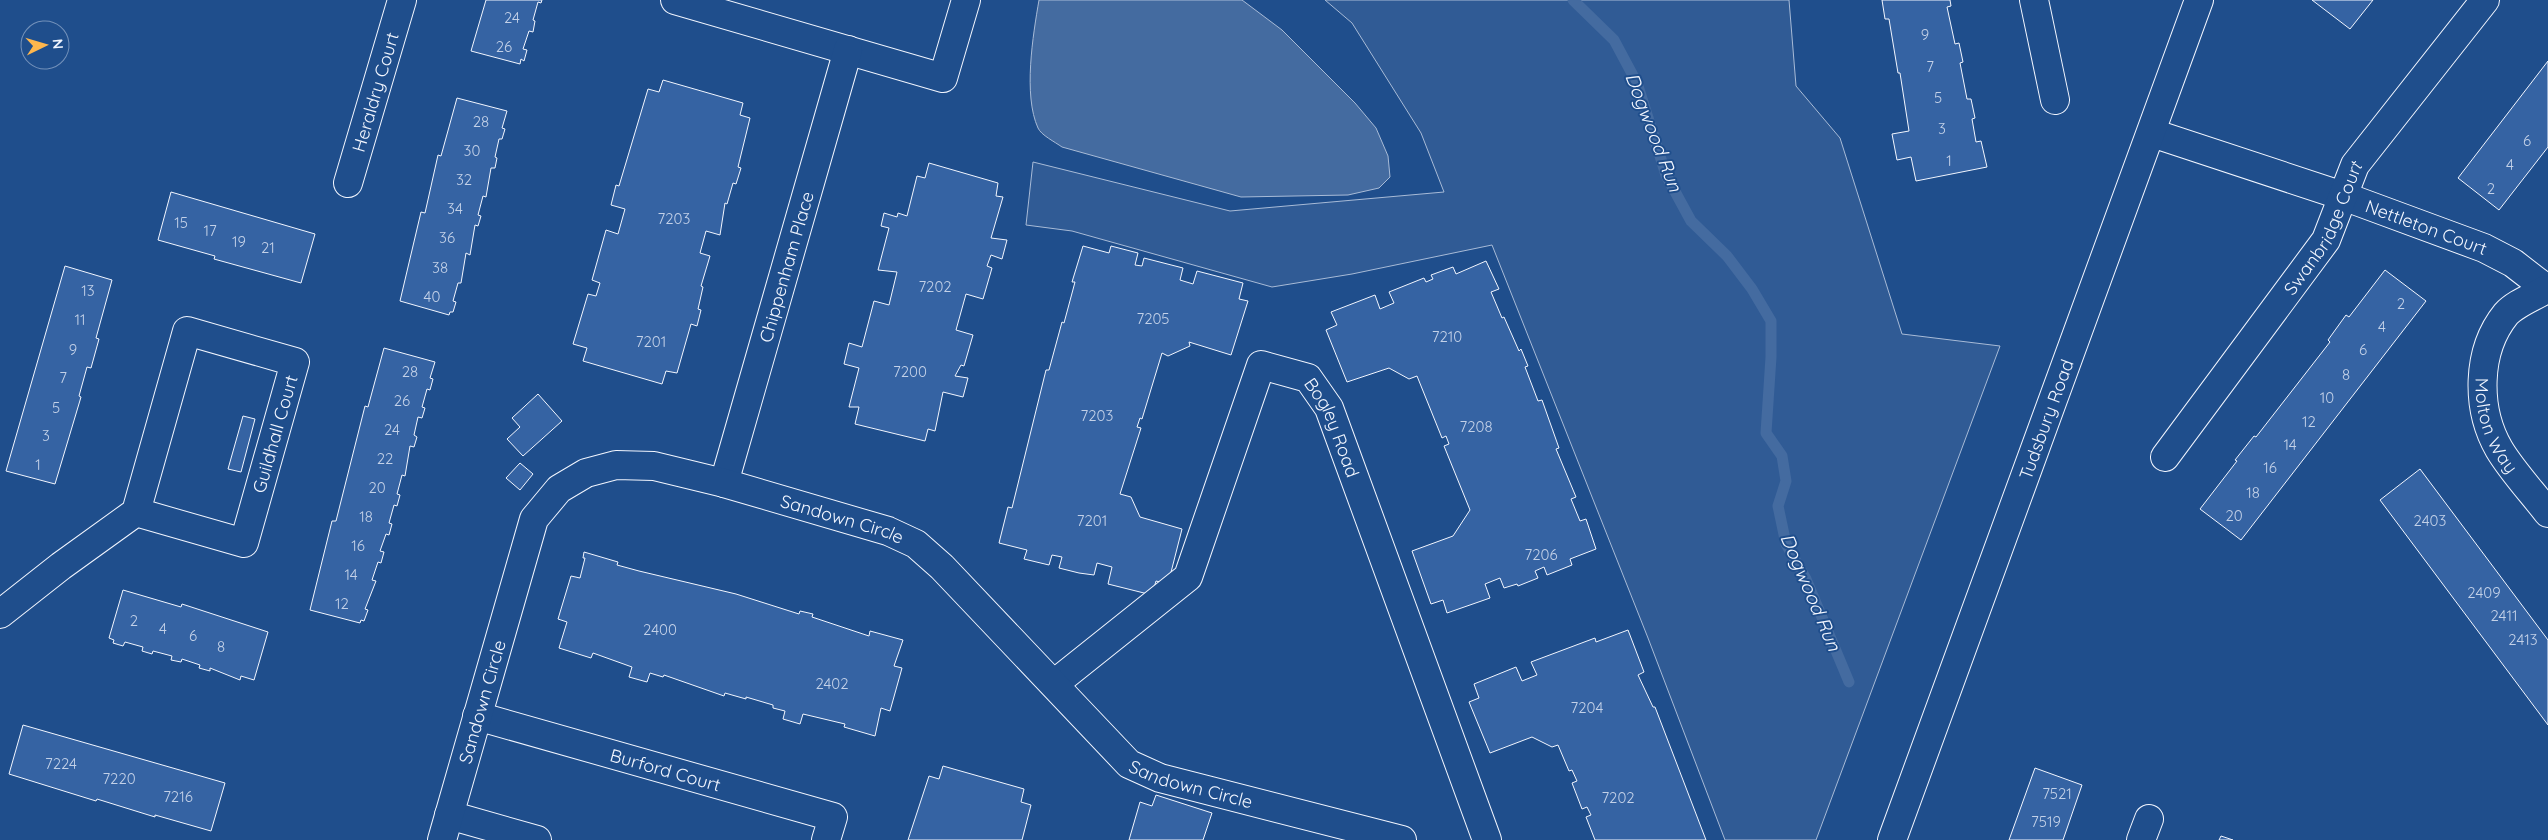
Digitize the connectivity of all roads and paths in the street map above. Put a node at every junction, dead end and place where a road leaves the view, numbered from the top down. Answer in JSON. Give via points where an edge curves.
{"nodes":[{"id":1,"x":402,"y":0,"type":"edge"},
{"id":2,"x":674,"y":0,"type":"edge"},
{"id":3,"x":966,"y":0,"type":"edge"},
{"id":4,"x":2034,"y":0,"type":"edge"},
{"id":5,"x":2200,"y":0,"type":"edge"},
{"id":6,"x":2485,"y":0,"type":"edge"},
{"id":7,"x":848,"y":50,"type":"junction"},
{"id":8,"x":2055,"y":100,"type":"dead end"},
{"id":9,"x":2152,"y":133,"type":"junction"},
{"id":10,"x":348,"y":183,"type":"dead end"},
{"id":11,"x":2343,"y":196,"type":"junction"},
{"id":12,"x":2546,"y":290,"type":"edge"},
{"id":13,"x":2165,"y":457,"type":"dead end"},
{"id":14,"x":724,"y":483,"type":"junction"},
{"id":15,"x":136,"y":512,"type":"junction"},
{"id":16,"x":2548,"y":513,"type":"edge"},
{"id":17,"x":0,"y":614,"type":"edge"},
{"id":18,"x":1054,"y":684,"type":"junction"},
{"id":19,"x":476,"y":716,"type":"junction"},
{"id":20,"x":446,"y":827,"type":"edge"},
{"id":21,"x":537,"y":840,"type":"edge"},
{"id":22,"x":826,"y":840,"type":"edge"},
{"id":23,"x":1402,"y":840,"type":"edge"},
{"id":24,"x":1487,"y":840,"type":"edge"},
{"id":25,"x":1892,"y":840,"type":"edge"}],
"edges":[{"from":1,"to":10,"type":"street","name":"Heraldry Court"},
{"from":2,"to":7,"type":"street"},
{"from":3,"to":7,"type":"street","via":[[943,78]]},
{"from":4,"to":8,"type":"street"},
{"from":5,"to":9,"type":"street","name":"Tudsbury Road"},
{"from":6,"to":11,"type":"street","name":"Swanbridge Court","via":[[2355,164]]},
{"from":7,"to":14,"type":"street","name":"Chippenham Place"},
{"from":9,"to":11,"type":"street","name":"Nettleton Court"},
{"from":9,"to":25,"type":"street","name":"Tudsbury Road"},
{"from":11,"to":12,"type":"street","name":"Nettleton Court","via":[[2484,248],[2513,263]]},
{"from":11,"to":13,"type":"street","name":"Swanbridge Court","via":[[2326,240]]},
{"from":12,"to":16,"type":"street","name":"Molton Way","via":[[2507,313],[2494,334],[2483,367],[2482,403],[2498,448]]},
{"from":14,"to":18,"type":"street","name":"Sandown Circle","via":[[888,531],[916,544]]},
{"from":14,"to":19,"type":"street","name":"Sandown Circle","via":[[654,466],[616,465],[586,473],[559,489],[534,519]]},
{"from":15,"to":15,"type":"street","name":"Guildhall Court","via":[[187,332],[295,362],[244,543]]},
{"from":15,"to":17,"type":"street"},
{"from":18,"to":23,"type":"street","name":"Sandown Circle","via":[[1129,764],[1160,778]]},
{"from":18,"to":24,"type":"street","name":"Bogley Road","via":[[1188,577],[1262,365],[1308,378],[1329,408]]},
{"from":19,"to":20,"type":"street","name":"Sandown Circle"},
{"from":19,"to":22,"type":"street","name":"Burford Court","via":[[833,817]]},
{"from":20,"to":21,"type":"street"}]}
